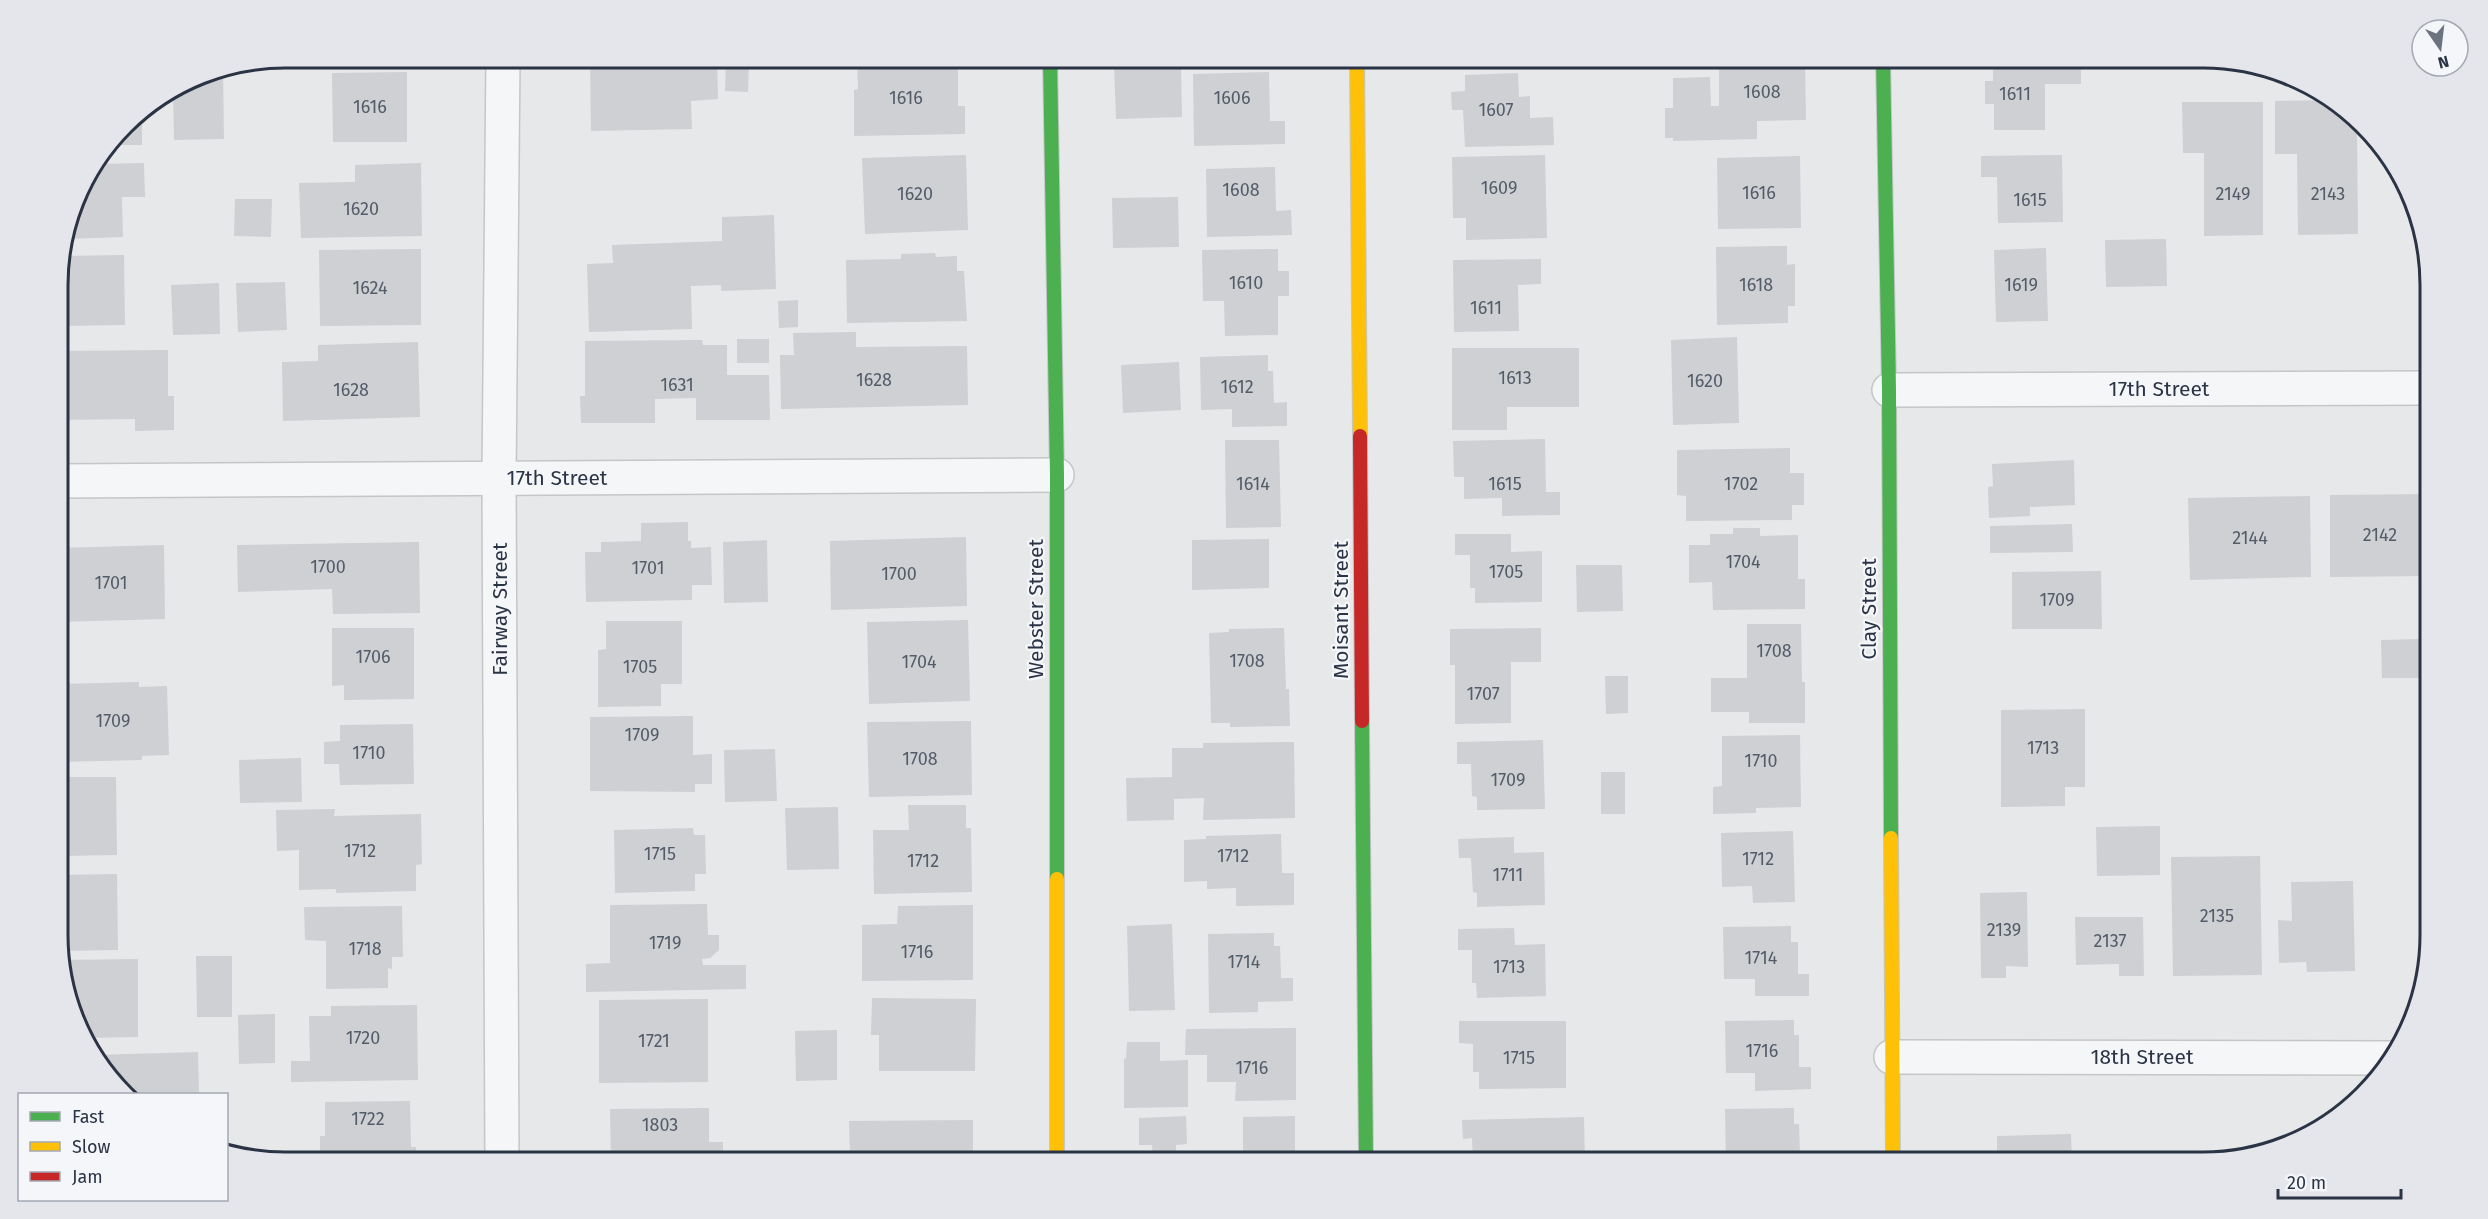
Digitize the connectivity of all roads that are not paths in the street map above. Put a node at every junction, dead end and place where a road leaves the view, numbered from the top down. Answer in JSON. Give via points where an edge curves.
{"nodes":[{"id":1,"x":503,"y":68,"type":"edge"},
{"id":2,"x":1050,"y":68,"type":"edge"},
{"id":3,"x":1357,"y":68,"type":"edge"},
{"id":4,"x":1884,"y":68,"type":"edge"},
{"id":5,"x":2420,"y":388,"type":"edge"},
{"id":6,"x":1889,"y":390,"type":"junction"},
{"id":7,"x":1056,"y":474,"type":"junction"},
{"id":8,"x":499,"y":478,"type":"junction"},
{"id":9,"x":68,"y":481,"type":"edge"},
{"id":10,"x":1891,"y":1057,"type":"junction"},
{"id":11,"x":2382,"y":1058,"type":"edge"},
{"id":12,"x":502,"y":1152,"type":"edge"},
{"id":13,"x":1057,"y":1152,"type":"edge"},
{"id":14,"x":1366,"y":1152,"type":"edge"},
{"id":15,"x":1893,"y":1152,"type":"edge"}],
"edges":[{"from":1,"to":8,"type":"street","name":"Fairway Street"},
{"from":2,"to":7,"type":"street","name":"Webster Street"},
{"from":3,"to":14,"type":"street","name":"Moisant Street"},
{"from":4,"to":6,"type":"street","name":"Clay Street"},
{"from":5,"to":6,"type":"street","name":"17th Street"},
{"from":6,"to":10,"type":"street","name":"Clay Street"},
{"from":7,"to":8,"type":"street","name":"17th Street"},
{"from":7,"to":13,"type":"street","name":"Webster Street"},
{"from":8,"to":9,"type":"street","name":"17th Street"},
{"from":8,"to":12,"type":"street","name":"Fairway Street"},
{"from":10,"to":11,"type":"street","name":"18th Street"},
{"from":10,"to":15,"type":"street","name":"Clay Street"}]}
